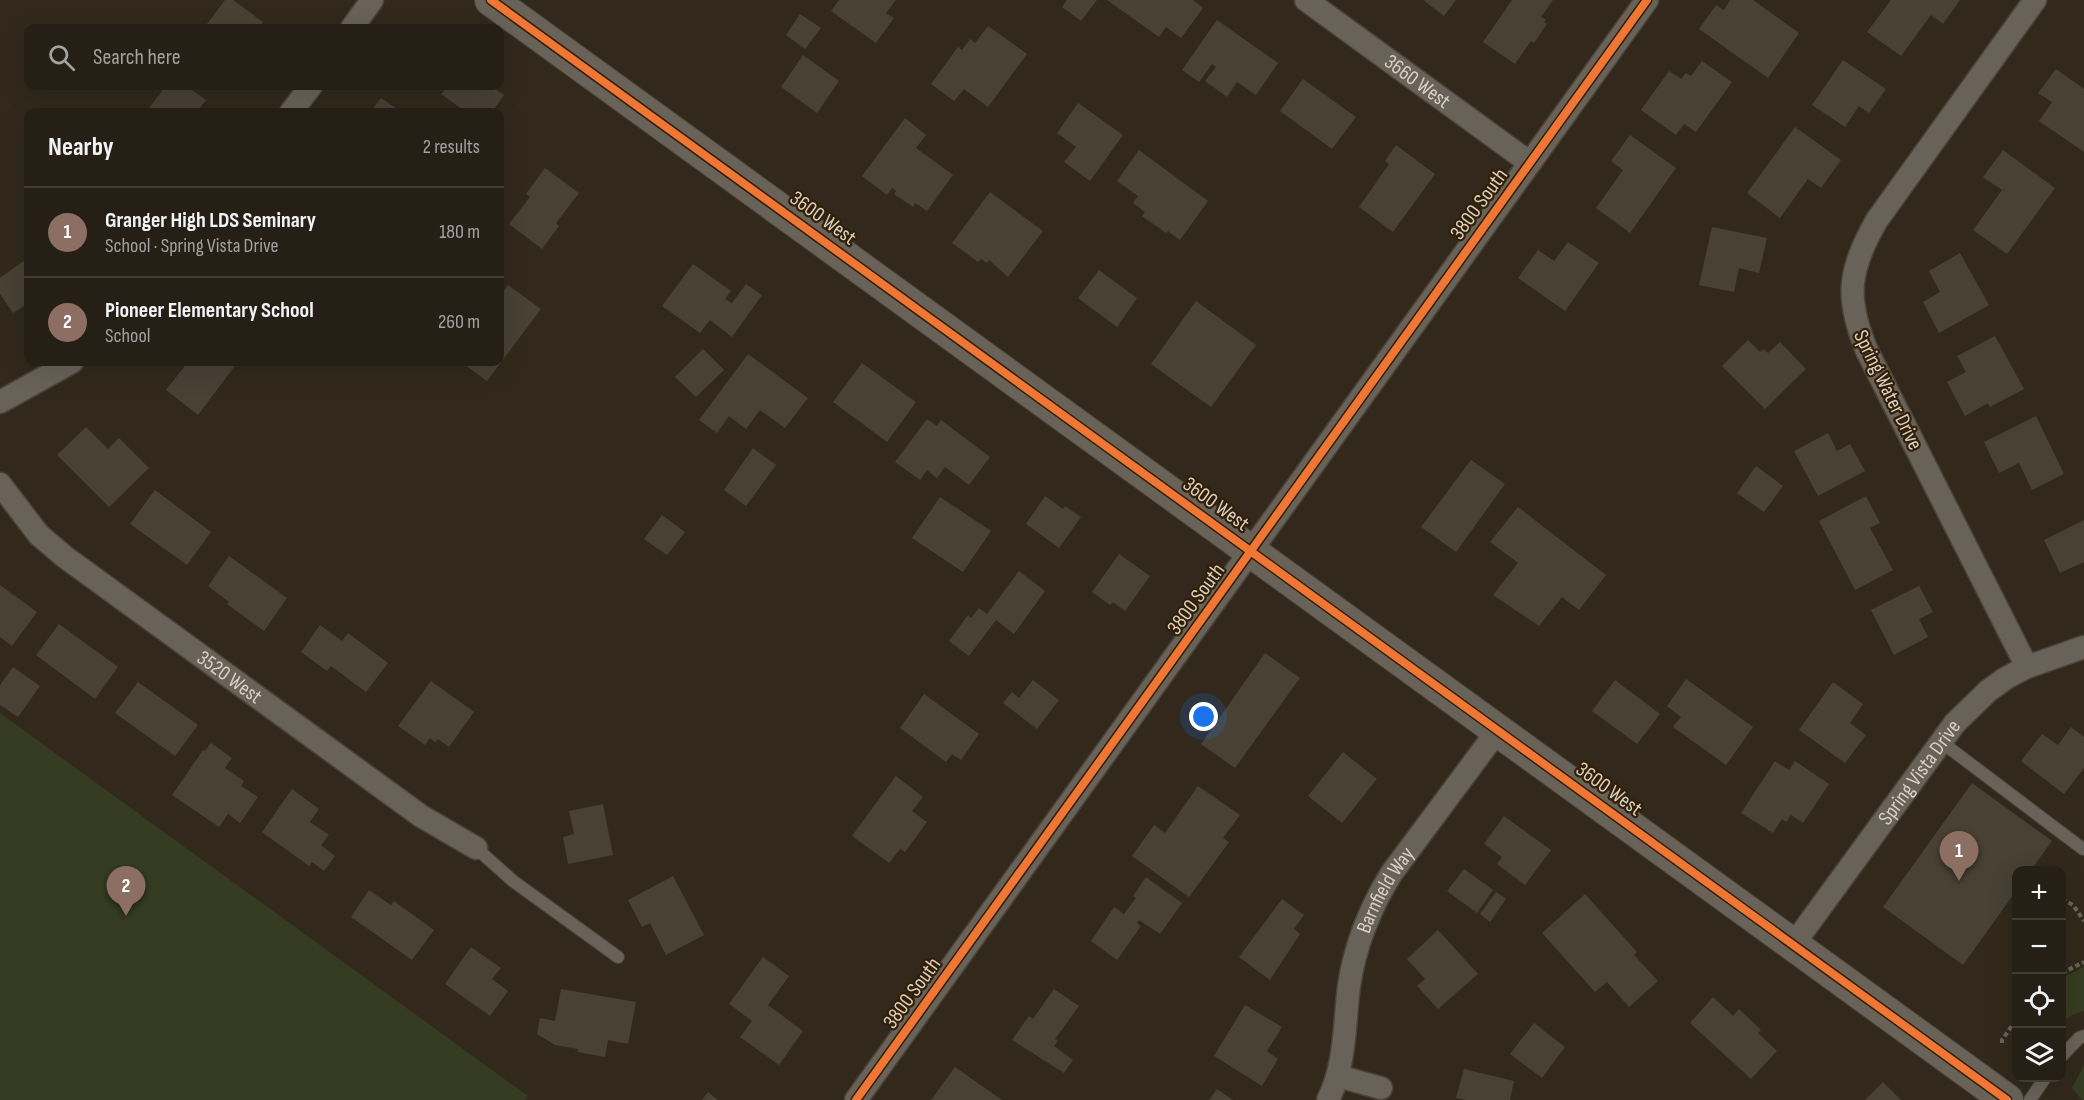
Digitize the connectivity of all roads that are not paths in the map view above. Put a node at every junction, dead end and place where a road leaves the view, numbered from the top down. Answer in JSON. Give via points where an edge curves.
{"nodes":[{"id":1,"x":372,"y":0,"type":"edge"},
{"id":2,"x":491,"y":0,"type":"edge"},
{"id":3,"x":1306,"y":0,"type":"edge"},
{"id":4,"x":1647,"y":0,"type":"edge"},
{"id":5,"x":2034,"y":0,"type":"edge"},
{"id":6,"x":355,"y":24,"type":"edge"},
{"id":7,"x":308,"y":90,"type":"edge"},
{"id":8,"x":294,"y":108,"type":"edge"},
{"id":9,"x":1530,"y":163,"type":"junction"},
{"id":10,"x":65,"y":366,"type":"edge"},
{"id":11,"x":0,"y":402,"type":"edge"},
{"id":12,"x":0,"y":484,"type":"edge"},
{"id":13,"x":1252,"y":552,"type":"junction"},
{"id":14,"x":2084,"y":647,"type":"edge"},
{"id":15,"x":2027,"y":667,"type":"junction"},
{"id":16,"x":1498,"y":730,"type":"junction"},
{"id":17,"x":1940,"y":741,"type":"junction"},
{"id":18,"x":476,"y":848,"type":"joint"},
{"id":19,"x":2083,"y":849,"type":"edge"},
{"id":20,"x":1793,"y":945,"type":"junction"},
{"id":21,"x":618,"y":957,"type":"dead end"},
{"id":22,"x":2084,"y":1036,"type":"edge"},
{"id":23,"x":2066,"y":1051,"type":"edge"},
{"id":24,"x":1338,"y":1076,"type":"junction"},
{"id":25,"x":2042,"y":1082,"type":"edge"},
{"id":26,"x":1381,"y":1088,"type":"dead end"},
{"id":27,"x":856,"y":1100,"type":"edge"},
{"id":28,"x":1328,"y":1100,"type":"edge"},
{"id":29,"x":2007,"y":1100,"type":"edge"},
{"id":30,"x":2030,"y":1100,"type":"edge"}],
"edges":[{"from":1,"to":6,"type":"street"},
{"from":2,"to":13,"type":"street","name":"3600 West"},
{"from":3,"to":9,"type":"street","name":"3660 West"},
{"from":4,"to":9,"type":"street","name":"3800 South"},
{"from":5,"to":15,"type":"street","name":"Spring Water Drive","via":[[1877,220],[1861,252],[1851,287],[1855,320],[1867,351]]},
{"from":7,"to":8,"type":"street"},
{"from":9,"to":13,"type":"street","name":"3800 South"},
{"from":10,"to":11,"type":"street"},
{"from":12,"to":18,"type":"street","name":"3520 West","via":[[39,535],[65,557],[421,816]]},
{"from":13,"to":16,"type":"street","name":"3600 West"},
{"from":13,"to":27,"type":"street","name":"3800 South"},
{"from":14,"to":15,"type":"street","name":"Spring Vista Drive"},
{"from":15,"to":17,"type":"street","name":"Spring Vista Drive","via":[[1988,691]]},
{"from":16,"to":20,"type":"street","name":"3600 West"},
{"from":16,"to":24,"type":"street","name":"Barnfield Way","via":[[1391,874],[1362,929],[1354,957]]},
{"from":17,"to":19,"type":"lane"},
{"from":17,"to":20,"type":"street","name":"Spring Vista Drive"},
{"from":18,"to":21,"type":"lane","via":[[513,881]]},
{"from":20,"to":29,"type":"street","name":"3600 West"},
{"from":22,"to":23,"type":"lane"},
{"from":24,"to":26,"type":"street"},
{"from":24,"to":28,"type":"street","name":"Barnfield Way"},
{"from":25,"to":30,"type":"lane"}]}
